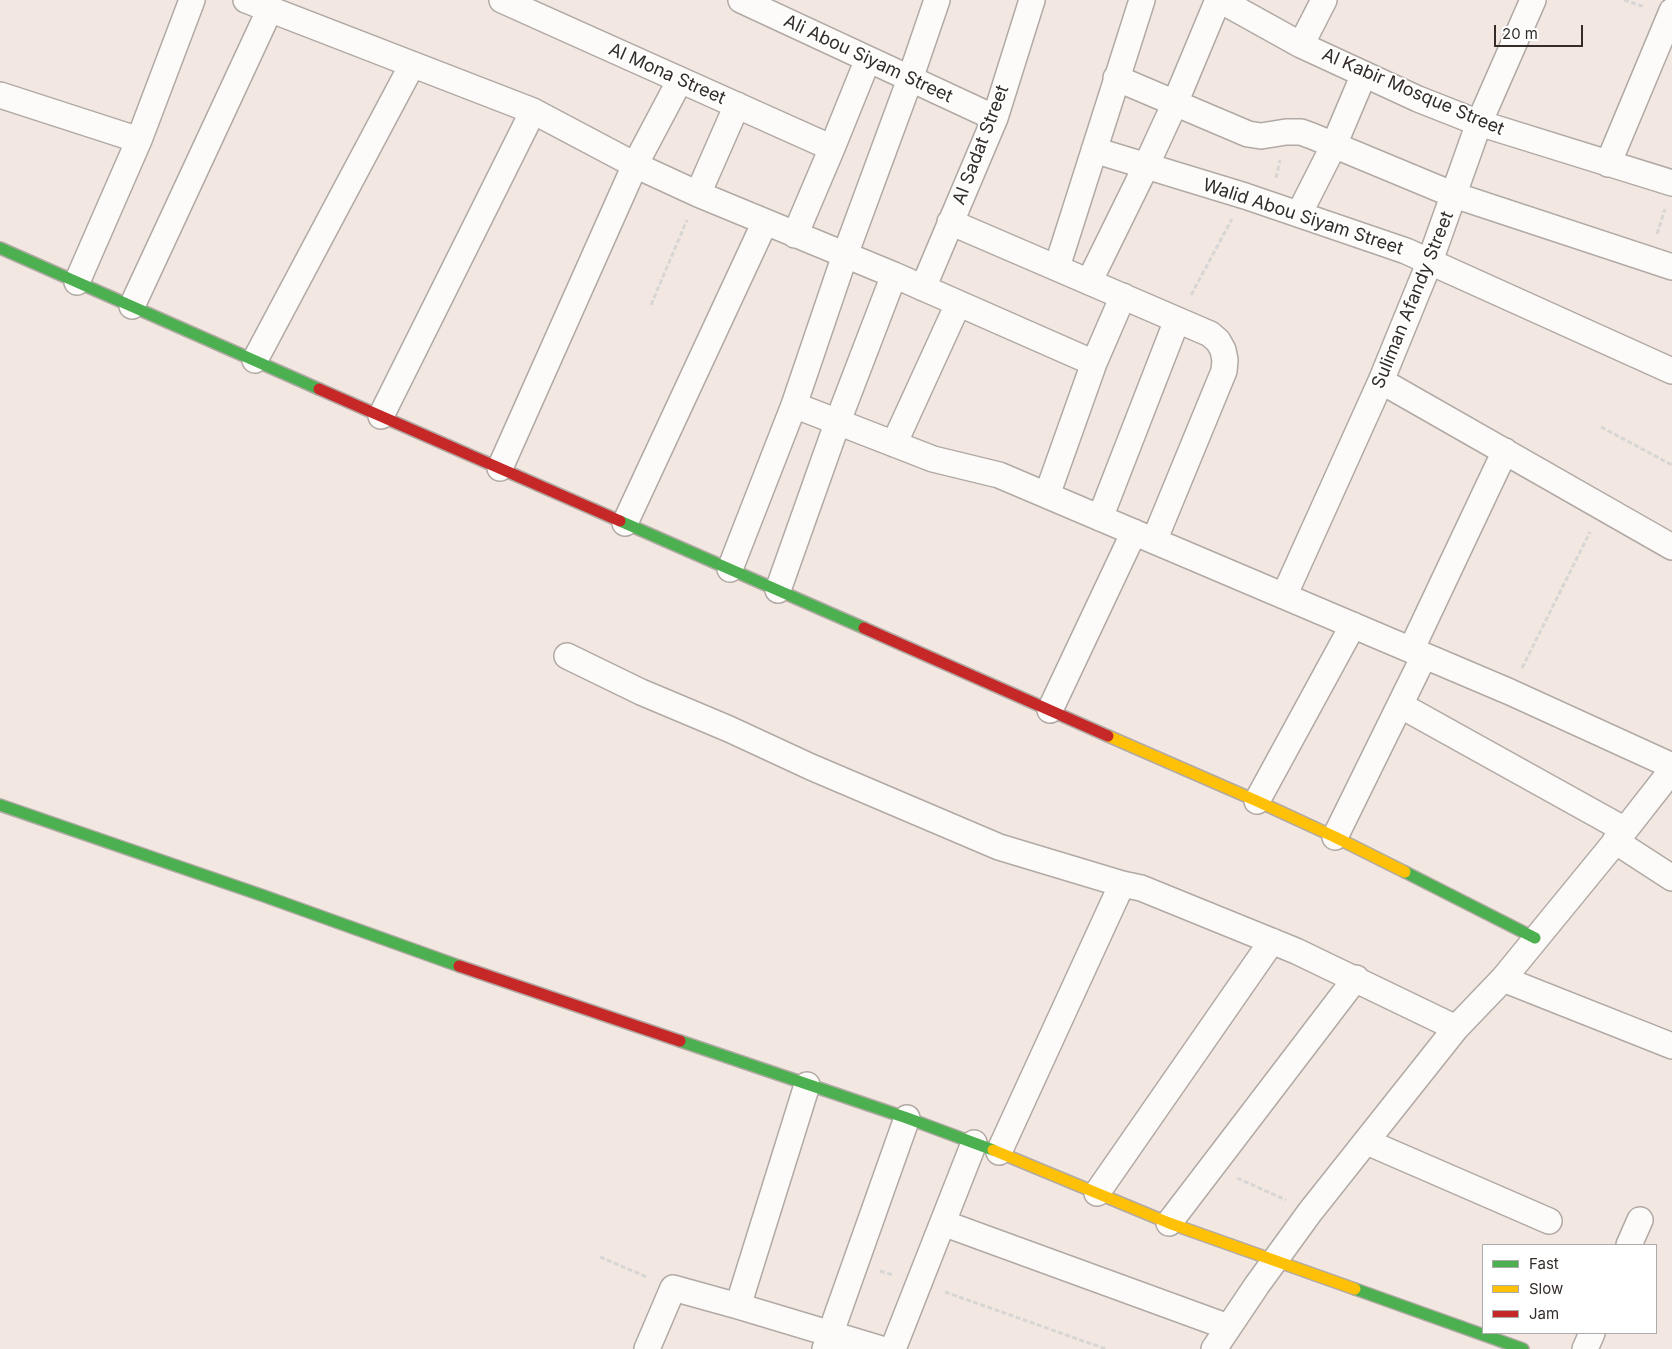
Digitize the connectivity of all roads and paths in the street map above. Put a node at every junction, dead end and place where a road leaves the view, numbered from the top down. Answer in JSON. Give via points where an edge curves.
{"nodes":[{"id":1,"x":192,"y":0,"type":"edge"},
{"id":2,"x":246,"y":0,"type":"edge"},
{"id":3,"x":502,"y":0,"type":"edge"},
{"id":4,"x":741,"y":0,"type":"edge"},
{"id":5,"x":937,"y":0,"type":"edge"},
{"id":6,"x":1032,"y":0,"type":"edge"},
{"id":7,"x":1142,"y":0,"type":"edge"},
{"id":8,"x":1219,"y":0,"type":"edge"},
{"id":9,"x":1324,"y":0,"type":"edge"},
{"id":10,"x":1533,"y":0,"type":"edge"},
{"id":11,"x":270,"y":9,"type":"junction"},
{"id":12,"x":1672,"y":11,"type":"edge"},
{"id":13,"x":1301,"y":45,"type":"junction"},
{"id":14,"x":868,"y":59,"type":"junction"},
{"id":15,"x":412,"y":65,"type":"junction"},
{"id":16,"x":1364,"y":74,"type":"junction"},
{"id":17,"x":1116,"y":78,"type":"junction"},
{"id":18,"x":910,"y":79,"type":"junction"},
{"id":19,"x":680,"y":80,"type":"junction"},
{"id":20,"x":0,"y":95,"type":"edge"},
{"id":21,"x":1175,"y":103,"type":"junction"},
{"id":22,"x":737,"y":105,"type":"junction"},
{"id":23,"x":533,"y":112,"type":"junction"},
{"id":24,"x":995,"y":118,"type":"junction"},
{"id":25,"x":1479,"y":123,"type":"junction"},
{"id":26,"x":1286,"y":132,"type":"junction"},
{"id":27,"x":139,"y":140,"type":"junction"},
{"id":28,"x":1334,"y":145,"type":"junction"},
{"id":29,"x":832,"y":148,"type":"junction"},
{"id":30,"x":1094,"y":150,"type":"junction"},
{"id":31,"x":1608,"y":164,"type":"junction"},
{"id":32,"x":635,"y":165,"type":"junction"},
{"id":33,"x":1146,"y":166,"type":"junction"},
{"id":34,"x":1669,"y":193,"type":"edge"},
{"id":35,"x":698,"y":194,"type":"junction"},
{"id":36,"x":1454,"y":195,"type":"junction"},
{"id":37,"x":1245,"y":196,"type":"junction"},
{"id":38,"x":1271,"y":205,"type":"junction"},
{"id":39,"x":1299,"y":214,"type":"junction"},
{"id":40,"x":765,"y":222,"type":"junction"},
{"id":41,"x":950,"y":222,"type":"junction"},
{"id":42,"x":795,"y":235,"type":"junction"},
{"id":43,"x":0,"y":248,"type":"edge"},
{"id":44,"x":845,"y":255,"type":"junction"},
{"id":45,"x":1430,"y":261,"type":"junction"},
{"id":46,"x":1661,"y":263,"type":"edge"},
{"id":47,"x":1057,"y":267,"type":"junction"},
{"id":48,"x":894,"y":275,"type":"junction"},
{"id":49,"x":77,"y":282,"type":"junction"},
{"id":50,"x":1089,"y":282,"type":"junction"},
{"id":51,"x":923,"y":288,"type":"junction"},
{"id":52,"x":1123,"y":296,"type":"junction"},
{"id":53,"x":958,"y":304,"type":"junction"},
{"id":54,"x":651,"y":305,"type":"dead end"},
{"id":55,"x":132,"y":306,"type":"junction"},
{"id":56,"x":1177,"y":320,"type":"junction"},
{"id":57,"x":255,"y":360,"type":"junction"},
{"id":58,"x":1094,"y":363,"type":"junction"},
{"id":59,"x":1672,"y":371,"type":"edge"},
{"id":60,"x":1381,"y":381,"type":"junction"},
{"id":61,"x":794,"y":405,"type":"junction"},
{"id":62,"x":381,"y":416,"type":"junction"},
{"id":63,"x":838,"y":421,"type":"junction"},
{"id":64,"x":1601,"y":427,"type":"dead end"},
{"id":65,"x":894,"y":444,"type":"junction"},
{"id":66,"x":1505,"y":451,"type":"junction"},
{"id":67,"x":1672,"y":465,"type":"edge"},
{"id":68,"x":500,"y":468,"type":"junction"},
{"id":69,"x":1046,"y":495,"type":"junction"},
{"id":70,"x":1602,"y":507,"type":"junction"},
{"id":71,"x":1100,"y":518,"type":"junction"},
{"id":72,"x":625,"y":523,"type":"junction"},
{"id":73,"x":1144,"y":536,"type":"junction"},
{"id":74,"x":1672,"y":547,"type":"edge"},
{"id":75,"x":730,"y":569,"type":"junction"},
{"id":76,"x":778,"y":590,"type":"junction"},
{"id":77,"x":1284,"y":596,"type":"junction"},
{"id":78,"x":1353,"y":625,"type":"junction"},
{"id":79,"x":1417,"y":653,"type":"junction"},
{"id":80,"x":567,"y":656,"type":"dead end"},
{"id":81,"x":1510,"y":692,"type":"junction"},
{"id":82,"x":1400,"y":705,"type":"junction"},
{"id":83,"x":1050,"y":710,"type":"junction"},
{"id":84,"x":1672,"y":768,"type":"edge"},
{"id":85,"x":1257,"y":801,"type":"junction"},
{"id":86,"x":0,"y":804,"type":"edge"},
{"id":87,"x":1620,"y":836,"type":"junction"},
{"id":88,"x":1335,"y":837,"type":"junction"},
{"id":89,"x":1672,"y":878,"type":"edge"},
{"id":90,"x":1122,"y":884,"type":"junction"},
{"id":91,"x":1535,"y":938,"type":"junction"},
{"id":92,"x":1272,"y":941,"type":"junction"},
{"id":93,"x":1356,"y":978,"type":"junction"},
{"id":94,"x":1503,"y":979,"type":"junction"},
{"id":95,"x":1456,"y":1028,"type":"junction"},
{"id":96,"x":1672,"y":1046,"type":"edge"},
{"id":97,"x":807,"y":1084,"type":"junction"},
{"id":98,"x":907,"y":1118,"type":"junction"},
{"id":99,"x":1367,"y":1142,"type":"junction"},
{"id":100,"x":974,"y":1143,"type":"junction"},
{"id":101,"x":999,"y":1152,"type":"junction"},
{"id":102,"x":1212,"y":1166,"type":"junction"},
{"id":103,"x":1097,"y":1193,"type":"junction"},
{"id":104,"x":1310,"y":1212,"type":"junction"},
{"id":105,"x":1640,"y":1220,"type":"dead end"},
{"id":106,"x":1549,"y":1221,"type":"dead end"},
{"id":107,"x":944,"y":1223,"type":"junction"},
{"id":108,"x":1169,"y":1224,"type":"junction"},
{"id":109,"x":1629,"y":1244,"type":"edge"},
{"id":110,"x":600,"y":1257,"type":"dead end"},
{"id":111,"x":1275,"y":1262,"type":"junction"},
{"id":112,"x":856,"y":1264,"type":"junction"},
{"id":113,"x":918,"y":1282,"type":"junction"},
{"id":114,"x":673,"y":1288,"type":"junction"},
{"id":115,"x":738,"y":1306,"type":"junction"},
{"id":116,"x":1228,"y":1327,"type":"junction"},
{"id":117,"x":1592,"y":1334,"type":"edge"},
{"id":118,"x":828,"y":1341,"type":"edge"},
{"id":119,"x":647,"y":1349,"type":"edge"},
{"id":120,"x":881,"y":1349,"type":"edge"},
{"id":121,"x":893,"y":1349,"type":"edge"},
{"id":122,"x":1106,"y":1349,"type":"edge"},
{"id":123,"x":1214,"y":1349,"type":"edge"},
{"id":124,"x":1523,"y":1349,"type":"edge"},
{"id":125,"x":1585,"y":1349,"type":"edge"}],
"edges":[{"from":1,"to":27,"type":"street"},
{"from":2,"to":11,"type":"street"},
{"from":3,"to":19,"type":"street","name":"Al Mona Street"},
{"from":4,"to":14,"type":"street","name":"Ali Abou Siyam Street"},
{"from":5,"to":18,"type":"street"},
{"from":6,"to":24,"type":"street","name":"Al Sadat Street"},
{"from":7,"to":17,"type":"street"},
{"from":8,"to":13,"type":"street","name":"Al Kabir Mosque Street"},
{"from":8,"to":21,"type":"street"},
{"from":9,"to":13,"type":"street"},
{"from":10,"to":25,"type":"street","name":"Suliman Afandy Street"},
{"from":11,"to":15,"type":"street"},
{"from":11,"to":55,"type":"street"},
{"from":12,"to":31,"type":"street"},
{"from":13,"to":16,"type":"street","name":"Al Kabir Mosque Street"},
{"from":14,"to":18,"type":"street","name":"Ali Abou Siyam Street"},
{"from":14,"to":29,"type":"street"},
{"from":15,"to":23,"type":"street"},
{"from":15,"to":57,"type":"street"},
{"from":16,"to":25,"type":"street","name":"Al Kabir Mosque Street"},
{"from":16,"to":28,"type":"street"},
{"from":17,"to":21,"type":"street"},
{"from":17,"to":30,"type":"street"},
{"from":18,"to":24,"type":"street","name":"Ali Abou Siyam Street"},
{"from":18,"to":44,"type":"street"},
{"from":19,"to":22,"type":"street","name":"Al Mona Street"},
{"from":19,"to":32,"type":"street"},
{"from":20,"to":27,"type":"street"},
{"from":21,"to":26,"type":"street","via":[[1248,134],[1261,136]]},
{"from":21,"to":33,"type":"street"},
{"from":22,"to":29,"type":"street","name":"Al Mona Street"},
{"from":22,"to":35,"type":"street"},
{"from":23,"to":32,"type":"street"},
{"from":23,"to":62,"type":"street"},
{"from":24,"to":41,"type":"street","name":"Al Sadat Street"},
{"from":25,"to":31,"type":"street","name":"Al Kabir Mosque Street"},
{"from":25,"to":36,"type":"street","name":"Suliman Afandy Street"},
{"from":26,"to":28,"type":"street","via":[[1300,132]]},
{"from":26,"to":38,"type":"path"},
{"from":27,"to":49,"type":"street"},
{"from":28,"to":36,"type":"street"},
{"from":28,"to":39,"type":"street"},
{"from":29,"to":42,"type":"street"},
{"from":30,"to":33,"type":"street","name":"Walid Abou Siyam Street"},
{"from":30,"to":47,"type":"street"},
{"from":31,"to":34,"type":"street","name":"Al Kabir Mosque Street"},
{"from":32,"to":35,"type":"street"},
{"from":32,"to":68,"type":"street"},
{"from":33,"to":37,"type":"street","name":"Walid Abou Siyam Street"},
{"from":33,"to":50,"type":"street"},
{"from":34,"to":46,"type":"path"},
{"from":35,"to":40,"type":"street"},
{"from":35,"to":54,"type":"path"},
{"from":36,"to":45,"type":"street","name":"Suliman Afandy Street"},
{"from":36,"to":46,"type":"street"},
{"from":37,"to":38,"type":"street","name":"Walid Abou Siyam Street"},
{"from":37,"to":56,"type":"path"},
{"from":38,"to":39,"type":"street","name":"Walid Abou Siyam Street"},
{"from":39,"to":45,"type":"street","name":"Walid Abou Siyam Street"},
{"from":40,"to":42,"type":"street"},
{"from":40,"to":72,"type":"street"},
{"from":41,"to":47,"type":"street"},
{"from":41,"to":51,"type":"street","name":"Al Sadat Street"},
{"from":42,"to":44,"type":"street"},
{"from":43,"to":49,"type":"street"},
{"from":44,"to":48,"type":"street"},
{"from":44,"to":61,"type":"street"},
{"from":45,"to":59,"type":"street","name":"Walid Abou Siyam Street"},
{"from":45,"to":60,"type":"street","name":"Suliman Afandy Street"},
{"from":47,"to":50,"type":"street"},
{"from":48,"to":51,"type":"street"},
{"from":48,"to":63,"type":"street"},
{"from":49,"to":55,"type":"street"},
{"from":50,"to":52,"type":"street"},
{"from":51,"to":53,"type":"street"},
{"from":52,"to":56,"type":"street"},
{"from":52,"to":58,"type":"street"},
{"from":53,"to":58,"type":"street"},
{"from":53,"to":65,"type":"street"},
{"from":55,"to":57,"type":"street"},
{"from":56,"to":71,"type":"street"},
{"from":56,"to":73,"type":"street","via":[[1210,334],[1218,341],[1225,360],[1221,381]]},
{"from":57,"to":62,"type":"street"},
{"from":58,"to":69,"type":"street"},
{"from":60,"to":66,"type":"street"},
{"from":60,"to":77,"type":"street","name":"Suliman Afandy Street"},
{"from":61,"to":63,"type":"street"},
{"from":61,"to":75,"type":"street"},
{"from":62,"to":68,"type":"street"},
{"from":63,"to":65,"type":"street"},
{"from":63,"to":76,"type":"street"},
{"from":64,"to":67,"type":"path"},
{"from":65,"to":69,"type":"street","via":[[933,459],[999,475]]},
{"from":66,"to":70,"type":"street"},
{"from":66,"to":79,"type":"street"},
{"from":68,"to":72,"type":"street"},
{"from":69,"to":71,"type":"street"},
{"from":70,"to":74,"type":"street"},
{"from":70,"to":81,"type":"path"},
{"from":71,"to":73,"type":"street"},
{"from":72,"to":75,"type":"street"},
{"from":73,"to":77,"type":"street"},
{"from":73,"to":83,"type":"street"},
{"from":75,"to":76,"type":"street"},
{"from":76,"to":83,"type":"street"},
{"from":77,"to":78,"type":"street"},
{"from":78,"to":79,"type":"street"},
{"from":78,"to":85,"type":"street"},
{"from":79,"to":81,"type":"street"},
{"from":79,"to":82,"type":"street"},
{"from":80,"to":90,"type":"street","via":[[810,767],[999,847]]},
{"from":81,"to":84,"type":"street"},
{"from":82,"to":87,"type":"street"},
{"from":82,"to":88,"type":"street"},
{"from":83,"to":85,"type":"street"},
{"from":84,"to":87,"type":"street"},
{"from":85,"to":88,"type":"street"},
{"from":86,"to":97,"type":"street","via":[[403,947]]},
{"from":87,"to":89,"type":"street"},
{"from":87,"to":91,"type":"street"},
{"from":88,"to":91,"type":"street"},
{"from":90,"to":92,"type":"street","via":[[1141,888]]},
{"from":90,"to":101,"type":"street"},
{"from":91,"to":94,"type":"street"},
{"from":92,"to":93,"type":"street"},
{"from":92,"to":103,"type":"street"},
{"from":93,"to":95,"type":"street"},
{"from":93,"to":102,"type":"street"},
{"from":94,"to":95,"type":"street"},
{"from":94,"to":96,"type":"street"},
{"from":95,"to":99,"type":"street"},
{"from":97,"to":98,"type":"street"},
{"from":97,"to":115,"type":"street"},
{"from":98,"to":100,"type":"street"},
{"from":98,"to":112,"type":"street"},
{"from":99,"to":104,"type":"street"},
{"from":99,"to":106,"type":"street"},
{"from":100,"to":101,"type":"street"},
{"from":100,"to":107,"type":"street"},
{"from":101,"to":103,"type":"street"},
{"from":102,"to":104,"type":"path"},
{"from":102,"to":108,"type":"street"},
{"from":103,"to":108,"type":"street"},
{"from":104,"to":111,"type":"street"},
{"from":105,"to":109,"type":"street"},
{"from":107,"to":113,"type":"street"},
{"from":107,"to":116,"type":"street"},
{"from":108,"to":111,"type":"street"},
{"from":110,"to":114,"type":"path"},
{"from":111,"to":116,"type":"street"},
{"from":111,"to":124,"type":"street"},
{"from":112,"to":113,"type":"path"},
{"from":112,"to":118,"type":"street"},
{"from":113,"to":121,"type":"street"},
{"from":113,"to":122,"type":"path"},
{"from":114,"to":115,"type":"street"},
{"from":114,"to":119,"type":"street"},
{"from":115,"to":118,"type":"street"},
{"from":116,"to":123,"type":"street"},
{"from":117,"to":125,"type":"street"},
{"from":118,"to":120,"type":"street"}]}
